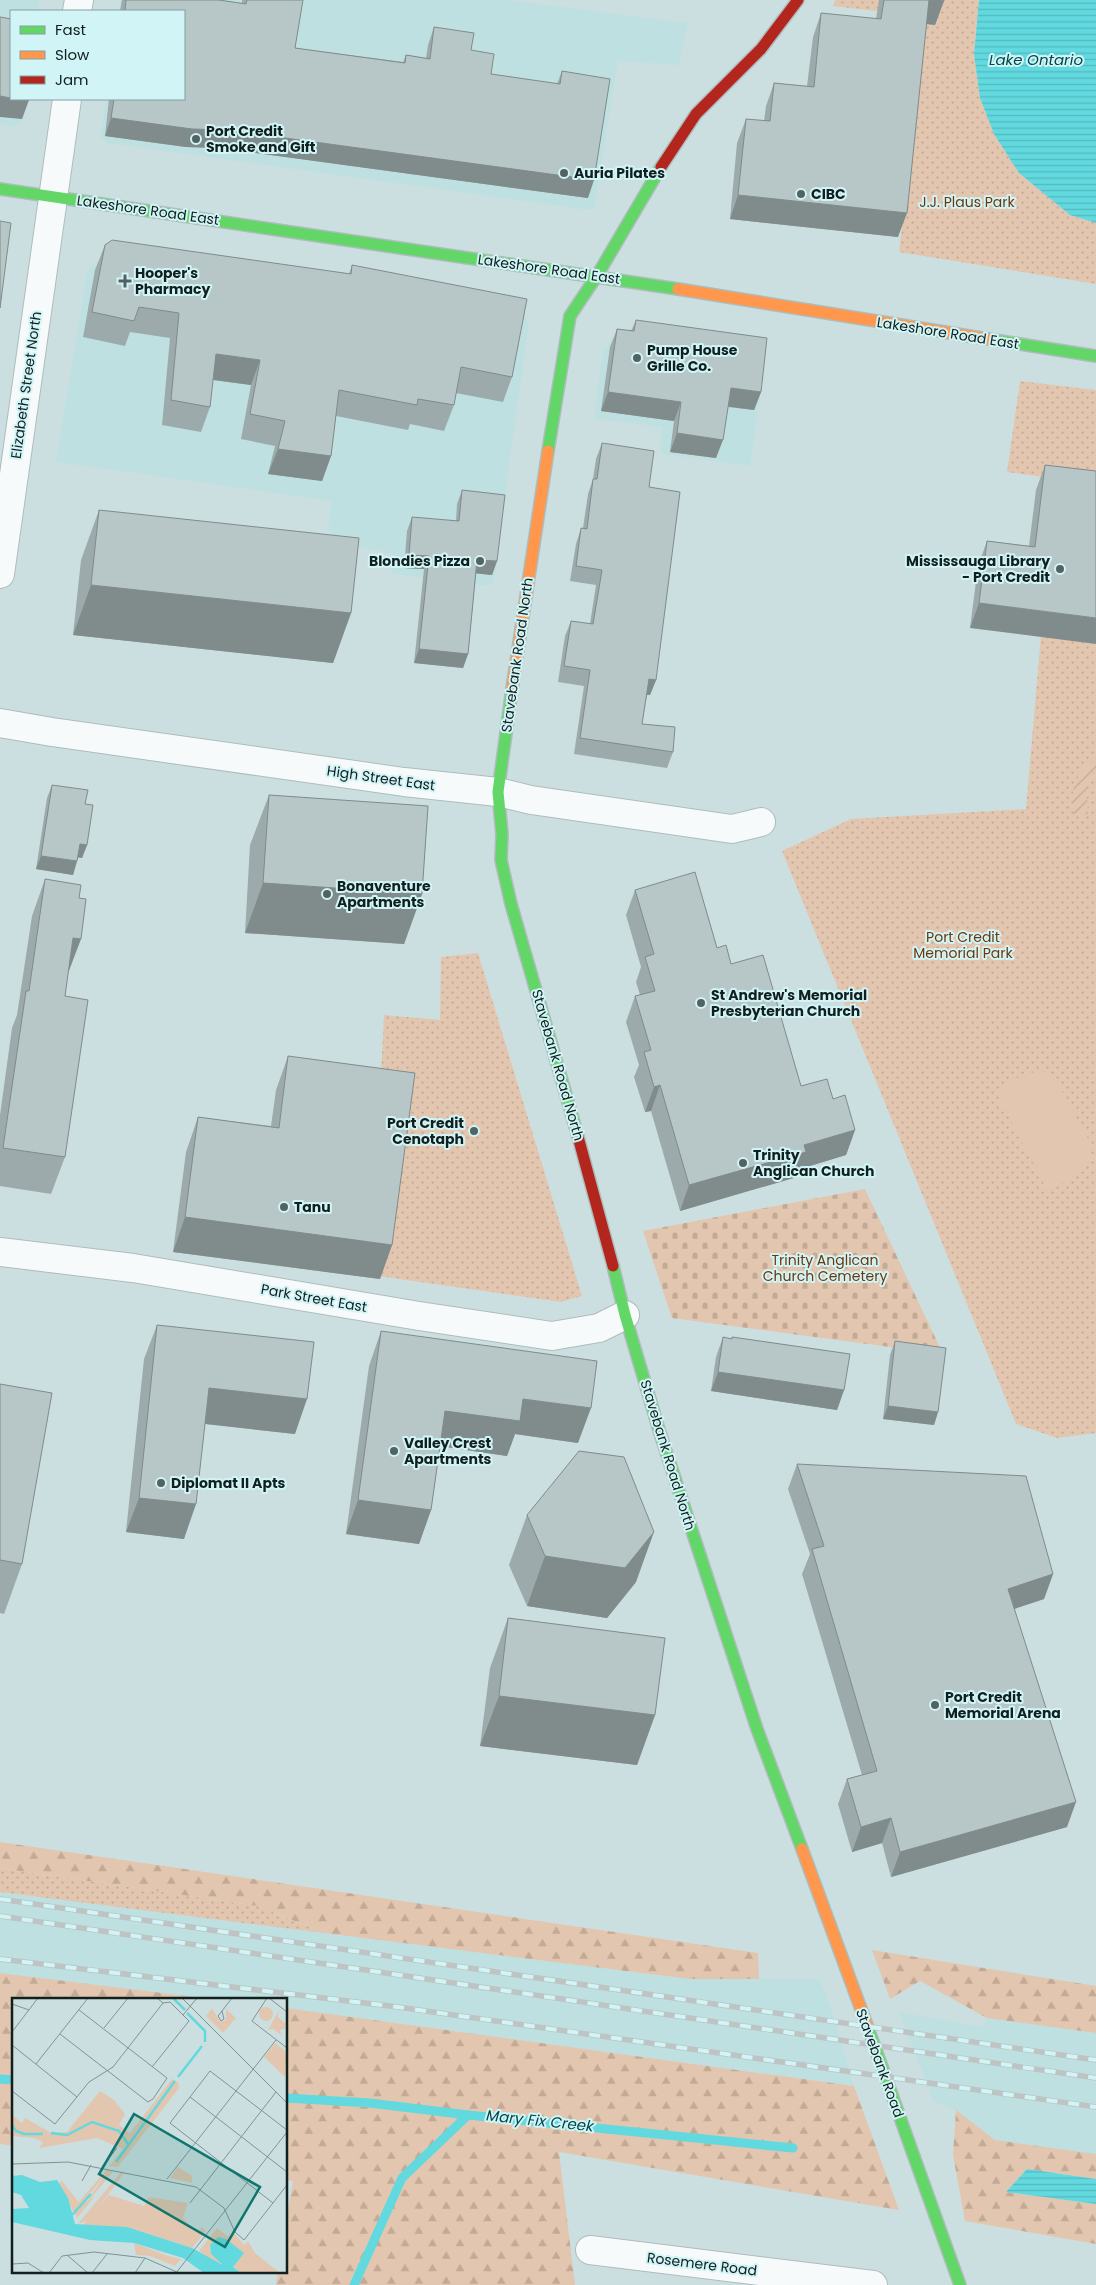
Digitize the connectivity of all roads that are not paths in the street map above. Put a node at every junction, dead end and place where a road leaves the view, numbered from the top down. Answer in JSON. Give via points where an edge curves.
{"nodes":[{"id":1,"x":798,"y":0,"type":"edge"},
{"id":2,"x":67,"y":100,"type":"edge"},
{"id":3,"x":0,"y":189,"type":"edge"},
{"id":4,"x":53,"y":197,"type":"junction"},
{"id":5,"x":598,"y":274,"type":"junction"},
{"id":6,"x":1096,"y":356,"type":"edge"},
{"id":7,"x":0,"y":574,"type":"edge"},
{"id":8,"x":0,"y":723,"type":"edge"},
{"id":9,"x":498,"y":792,"type":"junction"},
{"id":10,"x":761,"y":822,"type":"dead end"},
{"id":11,"x":0,"y":1252,"type":"edge"},
{"id":12,"x":625,"y":1315,"type":"junction"},
{"id":13,"x":799,"y":1841,"type":"joint"},
{"id":14,"x":590,"y":2250,"type":"dead end"},
{"id":15,"x":873,"y":2285,"type":"edge"},
{"id":16,"x":960,"y":2285,"type":"edge"}],
"edges":[{"from":1,"to":5,"type":"street","name":"Stavebank Road North","via":[[761,49],[696,114],[652,178]]},
{"from":2,"to":4,"type":"street","name":"Elizabeth Street North"},
{"from":3,"to":4,"type":"street","name":"Lakeshore Road East"},
{"from":4,"to":5,"type":"street","name":"Lakeshore Road East","via":[[543,269]]},
{"from":4,"to":7,"type":"street","name":"Elizabeth Street North"},
{"from":5,"to":6,"type":"street","name":"Lakeshore Road East","via":[[813,312]]},
{"from":5,"to":9,"type":"street","name":"Stavebank Road North","via":[[570,316],[563,350]]},
{"from":8,"to":9,"type":"street","name":"High Street East","via":[[404,782]]},
{"from":9,"to":10,"type":"street","name":"High Street East","via":[[532,800],[732,829]]},
{"from":9,"to":12,"type":"street","name":"Stavebank Road North","via":[[501,860],[511,904],[551,1037]]},
{"from":11,"to":12,"type":"street","name":"Park Street East","via":[[133,1268],[552,1336],[599,1328]]},
{"from":12,"to":13,"type":"street","name":"Stavebank Road North","via":[[757,1730]]},
{"from":13,"to":16,"type":"street","name":"Stavebank Road"},
{"from":14,"to":15,"type":"street","name":"Rosemere Road"}]}
